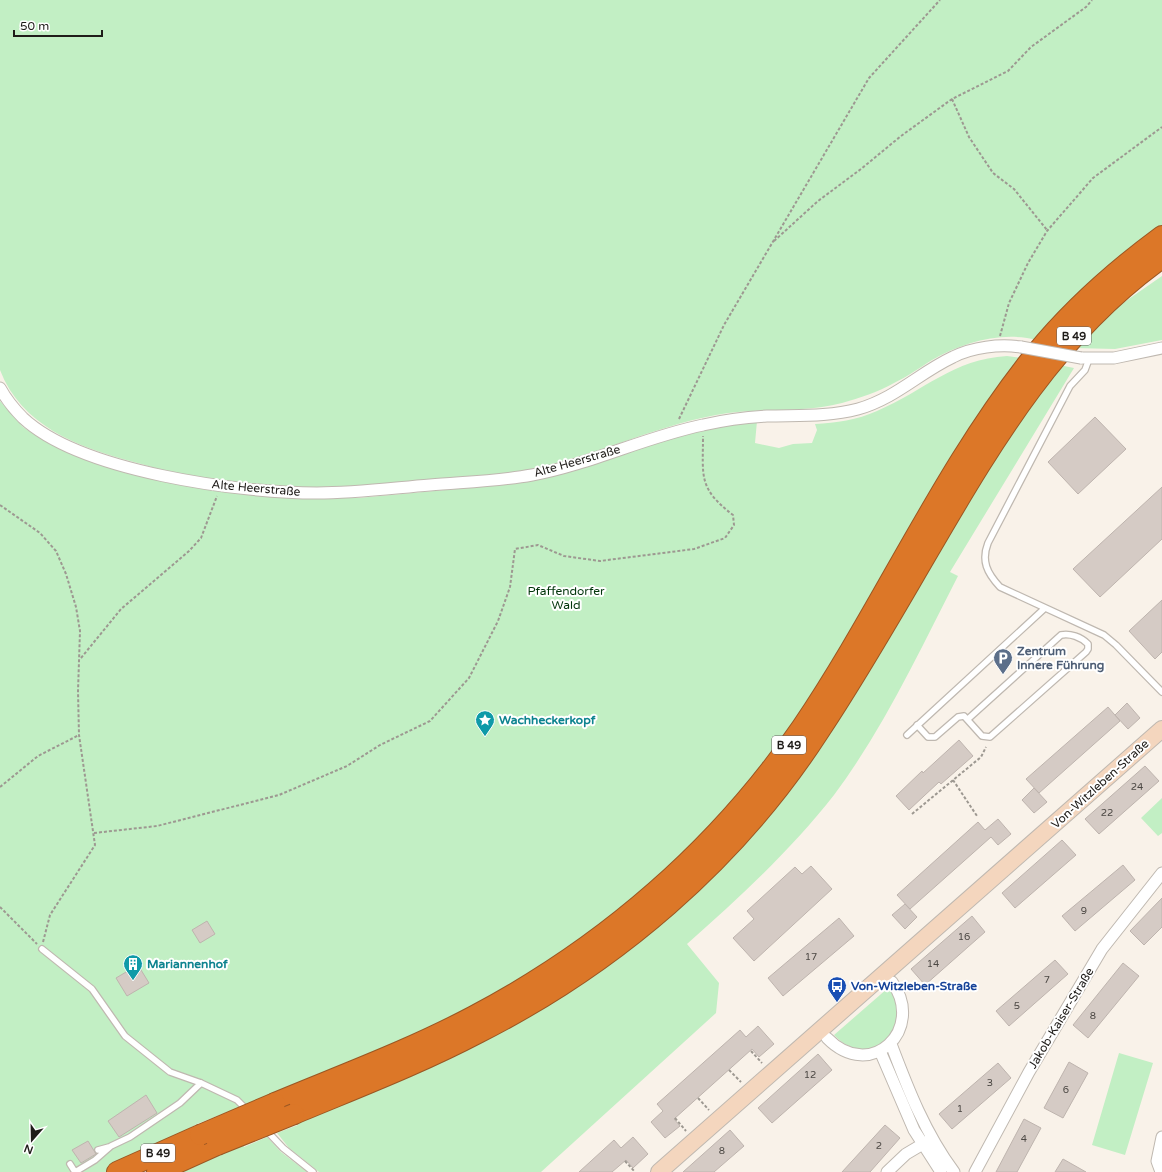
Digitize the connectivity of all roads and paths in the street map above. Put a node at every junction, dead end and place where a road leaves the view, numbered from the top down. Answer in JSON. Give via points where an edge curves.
{"nodes":[{"id":1,"x":940,"y":0,"type":"edge"},
{"id":2,"x":1092,"y":0,"type":"edge"},
{"id":3,"x":952,"y":99,"type":"junction"},
{"id":4,"x":1162,"y":127,"type":"edge"},
{"id":5,"x":1047,"y":231,"type":"junction"},
{"id":6,"x":1162,"y":236,"type":"edge"},
{"id":7,"x":772,"y":243,"type":"junction"},
{"id":8,"x":1162,"y":258,"type":"edge"},
{"id":9,"x":997,"y":346,"type":"junction"},
{"id":10,"x":1162,"y":348,"type":"edge"},
{"id":11,"x":1085,"y":359,"type":"junction"},
{"id":12,"x":0,"y":388,"type":"edge"},
{"id":13,"x":704,"y":424,"type":"junction"},
{"id":14,"x":675,"y":432,"type":"junction"},
{"id":15,"x":220,"y":486,"type":"junction"},
{"id":16,"x":0,"y":505,"type":"edge"},
{"id":17,"x":1045,"y":608,"type":"junction"},
{"id":18,"x":80,"y":659,"type":"junction"},
{"id":19,"x":1162,"y":692,"type":"edge"},
{"id":20,"x":968,"y":719,"type":"junction"},
{"id":21,"x":917,"y":725,"type":"junction"},
{"id":22,"x":1162,"y":729,"type":"edge"},
{"id":23,"x":79,"y":735,"type":"junction"},
{"id":24,"x":907,"y":735,"type":"dead end"},
{"id":25,"x":986,"y":747,"type":"dead end"},
{"id":26,"x":953,"y":780,"type":"junction"},
{"id":27,"x":0,"y":787,"type":"edge"},
{"id":28,"x":912,"y":814,"type":"dead end"},
{"id":29,"x":977,"y":816,"type":"dead end"},
{"id":30,"x":94,"y":833,"type":"junction"},
{"id":31,"x":1162,"y":873,"type":"edge"},
{"id":32,"x":0,"y":907,"type":"edge"},
{"id":33,"x":42,"y":949,"type":"junction"},
{"id":34,"x":892,"y":982,"type":"dead end"},
{"id":35,"x":827,"y":1038,"type":"dead end"},
{"id":36,"x":891,"y":1044,"type":"junction"},
{"id":37,"x":751,"y":1051,"type":"dead end"},
{"id":38,"x":880,"y":1052,"type":"junction"},
{"id":39,"x":765,"y":1066,"type":"dead end"},
{"id":40,"x":729,"y":1070,"type":"dead end"},
{"id":41,"x":201,"y":1083,"type":"junction"},
{"id":42,"x":744,"y":1085,"type":"dead end"},
{"id":43,"x":698,"y":1098,"type":"dead end"},
{"id":44,"x":712,"y":1113,"type":"dead end"},
{"id":45,"x":675,"y":1118,"type":"dead end"},
{"id":46,"x":688,"y":1133,"type":"dead end"},
{"id":47,"x":1162,"y":1137,"type":"edge"},
{"id":48,"x":932,"y":1139,"type":"junction"},
{"id":49,"x":208,"y":1140,"type":"junction"},
{"id":50,"x":922,"y":1144,"type":"junction"},
{"id":51,"x":111,"y":1146,"type":"junction"},
{"id":52,"x":98,"y":1150,"type":"dead end"},
{"id":53,"x":625,"y":1161,"type":"dead end"},
{"id":54,"x":70,"y":1164,"type":"dead end"},
{"id":55,"x":75,"y":1172,"type":"edge"},
{"id":56,"x":117,"y":1172,"type":"edge"},
{"id":57,"x":157,"y":1172,"type":"edge"},
{"id":58,"x":313,"y":1172,"type":"edge"},
{"id":59,"x":635,"y":1172,"type":"edge"},
{"id":60,"x":659,"y":1172,"type":"edge"},
{"id":61,"x":888,"y":1172,"type":"edge"},
{"id":62,"x":941,"y":1172,"type":"edge"},
{"id":63,"x":954,"y":1172,"type":"edge"},
{"id":64,"x":975,"y":1172,"type":"edge"},
{"id":65,"x":1161,"y":1172,"type":"edge"}],
"edges":[{"from":1,"to":7,"type":"path","via":[[869,78]]},
{"from":2,"to":3,"type":"path","via":[[1031,47],[1008,71]]},
{"from":3,"to":5,"type":"path","via":[[969,137],[993,173],[1014,189]]},
{"from":3,"to":7,"type":"path","via":[[818,200]]},
{"from":4,"to":5,"type":"path","via":[[1093,178]]},
{"from":5,"to":9,"type":"path","via":[[1009,303]]},
{"from":6,"to":49,"type":"highway","number":"B 49","bridge":true,"via":[[1124,265],[1089,297],[1036,354],[959,464],[846,658],[802,726],[745,802],[683,867],[647,900],[594,942],[510,996],[416,1044],[275,1103]]},
{"from":7,"to":14,"type":"path","via":[[724,325],[684,407]]},
{"from":8,"to":49,"type":"highway","number":"B 49","bridge":true,"via":[[1121,290],[1081,329],[1021,401],[974,472],[861,666],[817,735],[791,773],[759,812],[696,880],[658,914],[604,956],[520,1010],[424,1060],[294,1114]]},
{"from":9,"to":11,"type":"street","name":"Alte Heerstraße","bridge":true,"via":[[1021,347]]},
{"from":9,"to":13,"type":"street","name":"Alte Heerstraße","via":[[955,356],[883,400],[857,409],[832,414],[752,417]]},
{"from":10,"to":11,"type":"street","name":"Alte Heerstraße","via":[[1114,358]]},
{"from":11,"to":17,"type":"lane","via":[[1085,370],[1070,386],[985,551],[987,569],[1000,587]]},
{"from":12,"to":15,"type":"street","name":"Alte Heerstraße","via":[[24,418],[76,449],[153,473]]},
{"from":13,"to":14,"type":"street","name":"Alte Heerstraße"},
{"from":13,"to":30,"type":"path","via":[[704,483],[716,501],[734,515],[734,525],[725,538],[694,549],[600,561],[564,556],[538,545],[515,549],[510,587],[498,621],[469,678],[430,721],[380,745],[347,766],[279,795],[157,826]]},
{"from":14,"to":15,"type":"street","name":"Alte Heerstraße","via":[[578,463],[532,475],[504,479],[316,493]]},
{"from":15,"to":18,"type":"path","via":[[201,538],[121,609]]},
{"from":16,"to":18,"type":"path","via":[[40,533],[56,551],[76,607],[80,631]]},
{"from":17,"to":19,"type":"lane","via":[[1112,641]]},
{"from":17,"to":21,"type":"lane"},
{"from":18,"to":23,"type":"path"},
{"from":20,"to":20,"type":"lane","via":[[982,736],[993,736],[1086,652],[1088,644],[1067,634],[1060,635]]},
{"from":20,"to":21,"type":"lane","via":[[964,716],[958,717],[933,738],[928,737]]},
{"from":21,"to":24,"type":"lane"},
{"from":22,"to":60,"type":"street","name":"Von-Witzleben-Straße"},
{"from":23,"to":27,"type":"path","via":[[38,756]]},
{"from":23,"to":30,"type":"path"},
{"from":25,"to":26,"type":"path","via":[[981,757]]},
{"from":26,"to":28,"type":"path"},
{"from":26,"to":29,"type":"path"},
{"from":30,"to":33,"type":"path","via":[[95,845],[50,915]]},
{"from":31,"to":64,"type":"street","name":"Jakob-Kaiser-Straße","via":[[1102,949],[1041,1052]]},
{"from":32,"to":33,"type":"path"},
{"from":33,"to":41,"type":"lane","via":[[92,989],[125,1036],[170,1072]]},
{"from":34,"to":36,"type":"street","via":[[900,996],[903,1009],[899,1030]]},
{"from":35,"to":38,"type":"street","via":[[850,1053],[866,1055]]},
{"from":36,"to":38,"type":"street"},
{"from":36,"to":48,"type":"street","via":[[918,1114]]},
{"from":37,"to":39,"type":"path"},
{"from":38,"to":50,"type":"street","via":[[901,1103]]},
{"from":40,"to":42,"type":"path"},
{"from":41,"to":51,"type":"lane","via":[[180,1103],[130,1137]]},
{"from":41,"to":58,"type":"lane","via":[[237,1100],[283,1148]]},
{"from":43,"to":44,"type":"path"},
{"from":45,"to":46,"type":"path"},
{"from":47,"to":65,"type":"street","via":[[1157,1161]]},
{"from":48,"to":50,"type":"street"},
{"from":48,"to":63,"type":"street"},
{"from":49,"to":56,"type":"highway","number":"B 49"},
{"from":49,"to":57,"type":"highway","number":"B 49"},
{"from":50,"to":61,"type":"street","via":[[906,1154]]},
{"from":50,"to":62,"type":"street"},
{"from":51,"to":52,"type":"lane"},
{"from":51,"to":55,"type":"lane","via":[[96,1160]]},
{"from":53,"to":59,"type":"path"},
{"from":54,"to":55,"type":"lane"}]}
